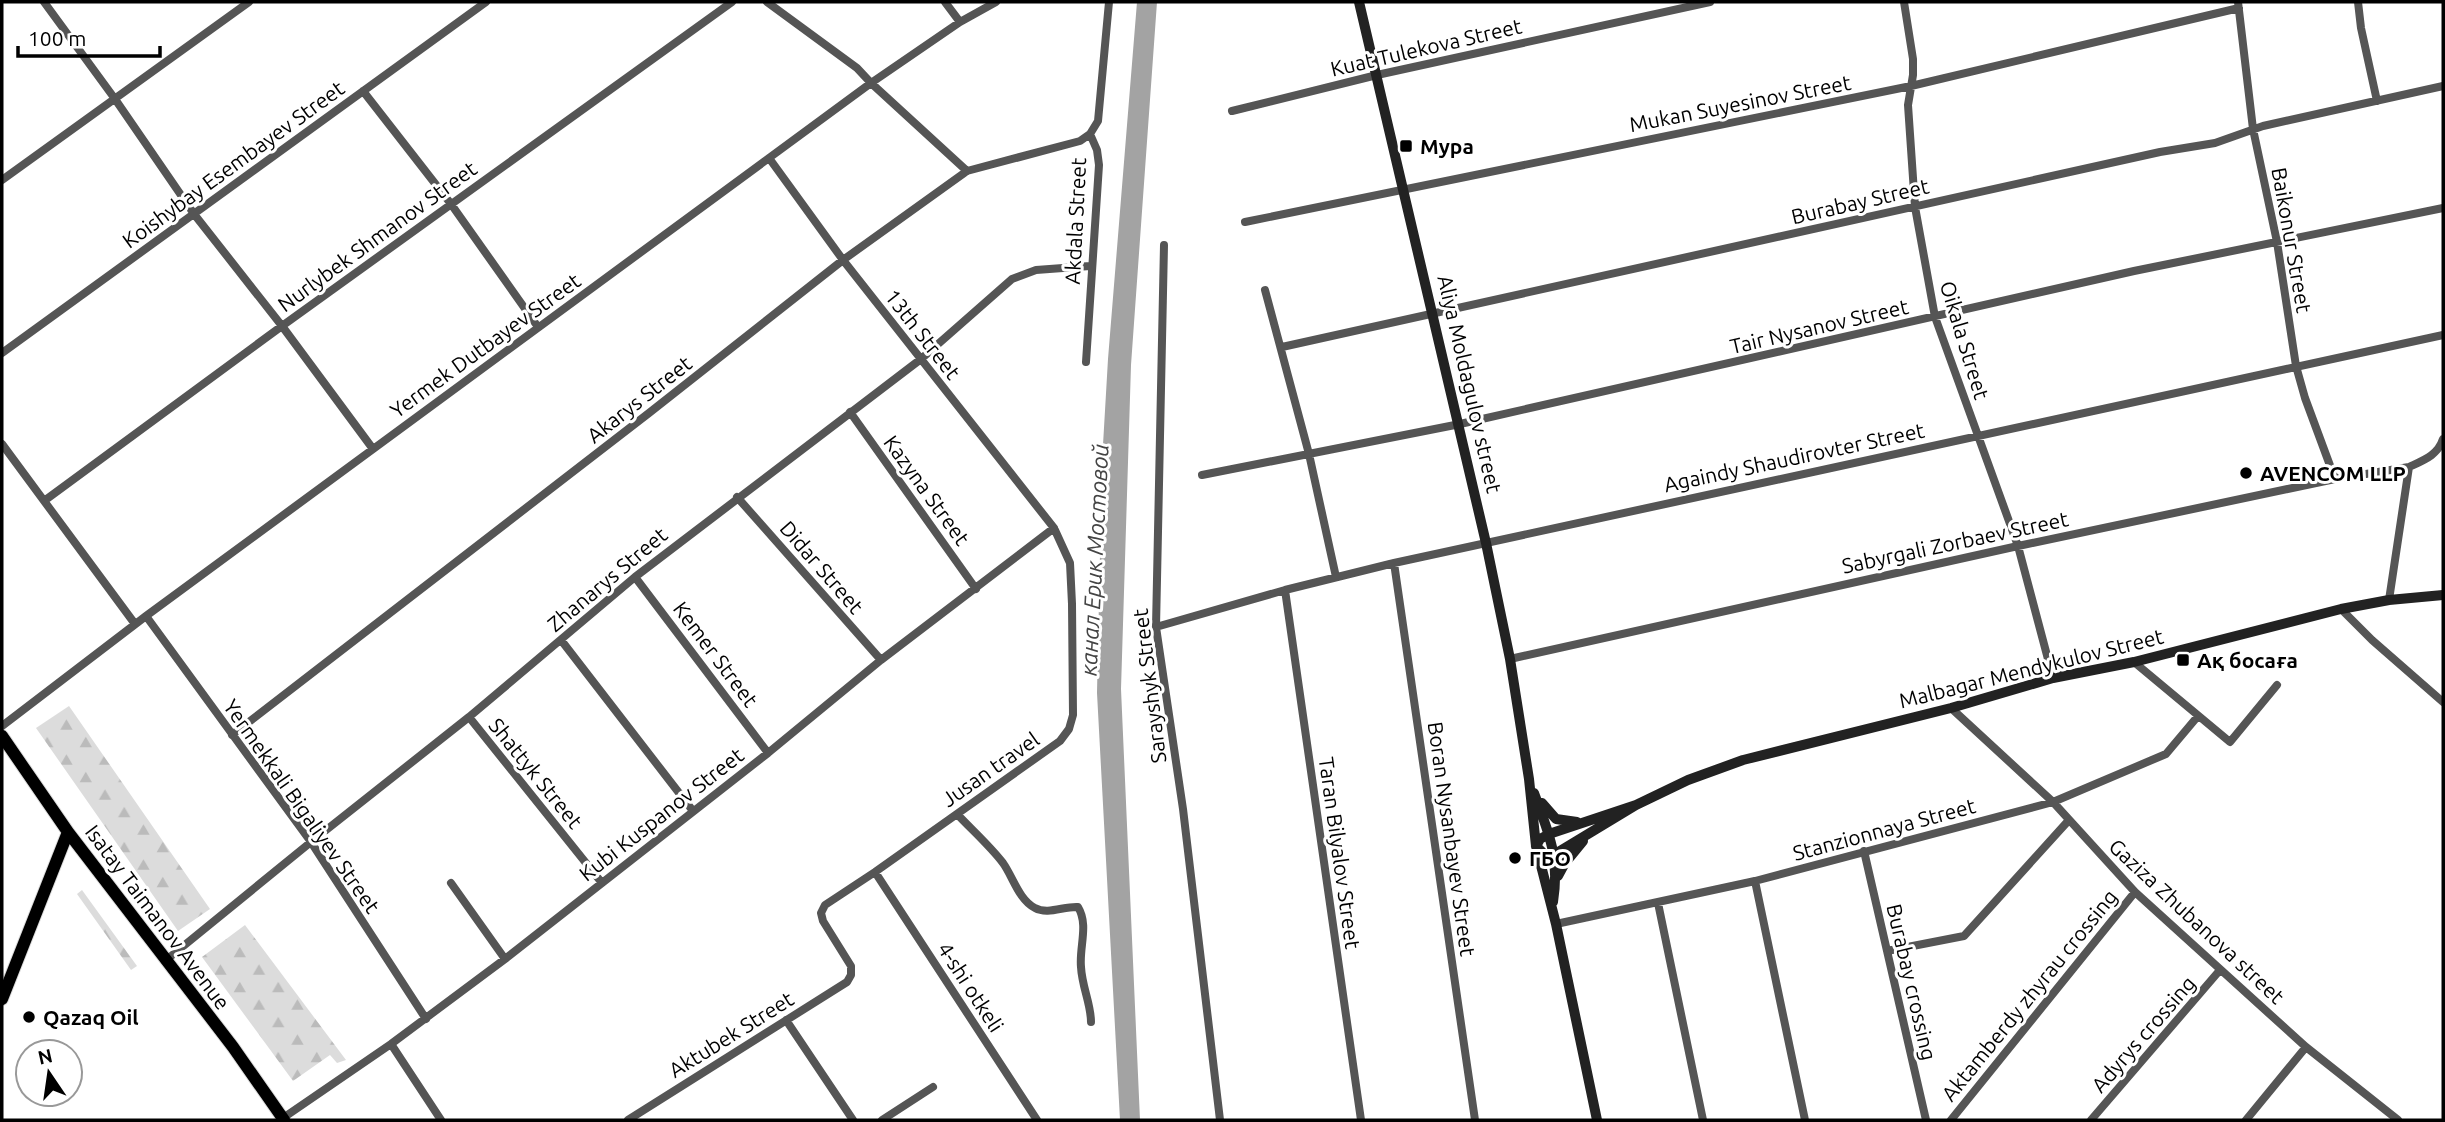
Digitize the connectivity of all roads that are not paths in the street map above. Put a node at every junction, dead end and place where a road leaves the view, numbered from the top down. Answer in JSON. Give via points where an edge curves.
{"nodes":[{"id":1,"x":44,"y":2,"type":"edge"},
{"id":2,"x":249,"y":2,"type":"edge"},
{"id":3,"x":486,"y":2,"type":"edge"},
{"id":4,"x":733,"y":2,"type":"edge"},
{"id":5,"x":767,"y":2,"type":"edge"},
{"id":6,"x":945,"y":2,"type":"edge"},
{"id":7,"x":996,"y":2,"type":"edge"},
{"id":8,"x":1109,"y":2,"type":"edge"},
{"id":9,"x":1359,"y":2,"type":"edge"},
{"id":10,"x":1710,"y":2,"type":"edge"},
{"id":11,"x":1904,"y":2,"type":"edge"},
{"id":12,"x":2358,"y":2,"type":"edge"},
{"id":13,"x":2238,"y":5,"type":"edge"},
{"id":14,"x":960,"y":22,"type":"junction"},
{"id":15,"x":1377,"y":75,"type":"junction"},
{"id":16,"x":871,"y":83,"type":"junction"},
{"id":17,"x":1911,"y":86,"type":"junction"},
{"id":18,"x":2443,"y":86,"type":"edge"},
{"id":19,"x":363,"y":91,"type":"junction"},
{"id":20,"x":116,"y":99,"type":"junction"},
{"id":21,"x":2377,"y":101,"type":"junction"},
{"id":22,"x":1233,"y":111,"type":"dead end"},
{"id":23,"x":2253,"y":129,"type":"junction"},
{"id":24,"x":1090,"y":134,"type":"junction"},
{"id":25,"x":769,"y":158,"type":"junction"},
{"id":26,"x":967,"y":171,"type":"junction"},
{"id":27,"x":2,"y":180,"type":"edge"},
{"id":28,"x":1404,"y":189,"type":"junction"},
{"id":29,"x":451,"y":204,"type":"junction"},
{"id":30,"x":1915,"y":207,"type":"junction"},
{"id":31,"x":2443,"y":208,"type":"edge"},
{"id":32,"x":194,"y":214,"type":"junction"},
{"id":33,"x":1245,"y":222,"type":"dead end"},
{"id":34,"x":2277,"y":242,"type":"junction"},
{"id":35,"x":1164,"y":245,"type":"dead end"},
{"id":36,"x":843,"y":260,"type":"junction"},
{"id":37,"x":1090,"y":267,"type":"junction"},
{"id":38,"x":1265,"y":290,"type":"dead end"},
{"id":39,"x":1434,"y":314,"type":"junction"},
{"id":40,"x":1935,"y":317,"type":"junction"},
{"id":41,"x":282,"y":326,"type":"junction"},
{"id":42,"x":538,"y":327,"type":"junction"},
{"id":43,"x":2443,"y":335,"type":"edge"},
{"id":44,"x":1282,"y":347,"type":"junction"},
{"id":45,"x":2,"y":353,"type":"edge"},
{"id":46,"x":921,"y":359,"type":"junction"},
{"id":47,"x":1086,"y":362,"type":"dead end"},
{"id":48,"x":2296,"y":366,"type":"junction"},
{"id":49,"x":850,"y":412,"type":"junction"},
{"id":50,"x":1460,"y":424,"type":"junction"},
{"id":51,"x":1977,"y":435,"type":"junction"},
{"id":52,"x":2443,"y":439,"type":"edge"},
{"id":53,"x":2,"y":444,"type":"edge"},
{"id":54,"x":373,"y":449,"type":"junction"},
{"id":55,"x":1309,"y":454,"type":"junction"},
{"id":56,"x":2409,"y":467,"type":"junction"},
{"id":57,"x":1202,"y":475,"type":"dead end"},
{"id":58,"x":2335,"y":479,"type":"junction"},
{"id":59,"x":737,"y":497,"type":"junction"},
{"id":60,"x":44,"y":501,"type":"junction"},
{"id":61,"x":1054,"y":528,"type":"junction"},
{"id":62,"x":1486,"y":543,"type":"junction"},
{"id":63,"x":2018,"y":546,"type":"junction"},
{"id":64,"x":1394,"y":563,"type":"junction"},
{"id":65,"x":635,"y":576,"type":"junction"},
{"id":66,"x":1336,"y":577,"type":"junction"},
{"id":67,"x":976,"y":589,"type":"junction"},
{"id":68,"x":1285,"y":590,"type":"junction"},
{"id":69,"x":2443,"y":595,"type":"edge"},
{"id":70,"x":2389,"y":600,"type":"junction"},
{"id":71,"x":2341,"y":609,"type":"junction"},
{"id":72,"x":146,"y":616,"type":"junction"},
{"id":73,"x":135,"y":624,"type":"junction"},
{"id":74,"x":1156,"y":626,"type":"junction"},
{"id":75,"x":561,"y":640,"type":"junction"},
{"id":76,"x":1510,"y":659,"type":"junction"},
{"id":77,"x":881,"y":660,"type":"junction"},
{"id":78,"x":2134,"y":662,"type":"junction"},
{"id":79,"x":2053,"y":678,"type":"junction"},
{"id":80,"x":2277,"y":685,"type":"dead end"},
{"id":81,"x":2443,"y":702,"type":"edge"},
{"id":82,"x":1951,"y":708,"type":"junction"},
{"id":83,"x":2198,"y":716,"type":"junction"},
{"id":84,"x":469,"y":717,"type":"junction"},
{"id":85,"x":2,"y":726,"type":"edge"},
{"id":86,"x":2,"y":736,"type":"edge"},
{"id":87,"x":232,"y":736,"type":"junction"},
{"id":88,"x":768,"y":752,"type":"junction"},
{"id":89,"x":1529,"y":779,"type":"junction"},
{"id":90,"x":2053,"y":802,"type":"junction"},
{"id":91,"x":1636,"y":805,"type":"junction"},
{"id":92,"x":693,"y":811,"type":"junction"},
{"id":93,"x":957,"y":814,"type":"junction"},
{"id":94,"x":2069,"y":820,"type":"junction"},
{"id":95,"x":1584,"y":822,"type":"junction"},
{"id":96,"x":68,"y":832,"type":"junction"},
{"id":97,"x":1549,"y":834,"type":"junction"},
{"id":98,"x":1588,"y":836,"type":"junction"},
{"id":99,"x":311,"y":842,"type":"junction"},
{"id":100,"x":1536,"y":846,"type":"junction"},
{"id":101,"x":1864,"y":851,"type":"junction"},
{"id":102,"x":1555,"y":854,"type":"junction"},
{"id":103,"x":875,"y":872,"type":"junction"},
{"id":104,"x":1556,"y":879,"type":"junction"},
{"id":105,"x":1755,"y":881,"type":"junction"},
{"id":106,"x":451,"y":883,"type":"dead end"},
{"id":107,"x":602,"y":883,"type":"junction"},
{"id":108,"x":2135,"y":892,"type":"junction"},
{"id":109,"x":1658,"y":903,"type":"junction"},
{"id":110,"x":1552,"y":909,"type":"junction"},
{"id":111,"x":1556,"y":924,"type":"junction"},
{"id":112,"x":1887,"y":951,"type":"junction"},
{"id":113,"x":505,"y":959,"type":"junction"},
{"id":114,"x":165,"y":961,"type":"junction"},
{"id":115,"x":2220,"y":970,"type":"junction"},
{"id":116,"x":851,"y":975,"type":"joint"},
{"id":117,"x":2,"y":999,"type":"edge"},
{"id":118,"x":426,"y":1019,"type":"junction"},
{"id":119,"x":786,"y":1020,"type":"junction"},
{"id":120,"x":1091,"y":1022,"type":"dead end"},
{"id":121,"x":391,"y":1044,"type":"junction"},
{"id":122,"x":2306,"y":1047,"type":"junction"},
{"id":123,"x":933,"y":1087,"type":"dead end"},
{"id":124,"x":284,"y":1119,"type":"edge"},
{"id":125,"x":441,"y":1120,"type":"edge"},
{"id":126,"x":628,"y":1120,"type":"edge"},
{"id":127,"x":853,"y":1120,"type":"edge"},
{"id":128,"x":883,"y":1120,"type":"edge"},
{"id":129,"x":1037,"y":1120,"type":"edge"},
{"id":130,"x":1220,"y":1120,"type":"edge"},
{"id":131,"x":1361,"y":1120,"type":"edge"},
{"id":132,"x":1475,"y":1120,"type":"edge"},
{"id":133,"x":1597,"y":1120,"type":"edge"},
{"id":134,"x":1703,"y":1120,"type":"edge"},
{"id":135,"x":1805,"y":1120,"type":"edge"},
{"id":136,"x":1926,"y":1120,"type":"edge"},
{"id":137,"x":1951,"y":1120,"type":"edge"},
{"id":138,"x":2091,"y":1120,"type":"edge"},
{"id":139,"x":2246,"y":1120,"type":"edge"},
{"id":140,"x":2398,"y":1120,"type":"edge"}],
"edges":[{"from":1,"to":20,"type":"street"},
{"from":2,"to":20,"type":"street"},
{"from":3,"to":19,"type":"street","name":"Koishybay Esembayev Street"},
{"from":4,"to":29,"type":"street","name":"Nurlybek Shmanov Street"},
{"from":5,"to":16,"type":"street"},
{"from":6,"to":14,"type":"street"},
{"from":7,"to":14,"type":"street","name":"Yermek Dutbayev Street"},
{"from":8,"to":24,"type":"street","name":"Akdala Street","via":[[1098,121]]},
{"from":9,"to":15,"type":"main road","name":"Aliya Moldagulov street"},
{"from":10,"to":15,"type":"street","name":"Kuat Tulekova Street"},
{"from":11,"to":17,"type":"street","name":"Oikala Street","via":[[1913,59]]},
{"from":12,"to":21,"type":"street"},
{"from":13,"to":17,"type":"street","name":"Mukan Suyesinov Street"},
{"from":13,"to":23,"type":"street","name":"Baikonur Street"},
{"from":14,"to":16,"type":"street","name":"Yermek Dutbayev Street"},
{"from":15,"to":22,"type":"street","name":"Kuat Tulekova Street"},
{"from":15,"to":28,"type":"main road","name":"Aliya Moldagulov street"},
{"from":16,"to":25,"type":"street","name":"Yermek Dutbayev Street"},
{"from":16,"to":26,"type":"street"},
{"from":17,"to":28,"type":"street","name":"Mukan Suyesinov Street"},
{"from":17,"to":30,"type":"street","name":"Oikala Street","via":[[1908,105]]},
{"from":18,"to":21,"type":"street","name":"Burabay Street"},
{"from":19,"to":29,"type":"street"},
{"from":19,"to":32,"type":"street","name":"Koishybay Esembayev Street"},
{"from":20,"to":27,"type":"street"},
{"from":20,"to":32,"type":"street"},
{"from":21,"to":23,"type":"street","name":"Burabay Street"},
{"from":23,"to":30,"type":"street","name":"Burabay Street","via":[[2215,143]]},
{"from":23,"to":34,"type":"street","name":"Baikonur Street"},
{"from":24,"to":26,"type":"street","name":"Akarys Street","via":[[1080,141]]},
{"from":24,"to":37,"type":"street","name":"Akdala Street","via":[[1099,165]]},
{"from":25,"to":36,"type":"street","name":"13th Street"},
{"from":25,"to":42,"type":"street","name":"Yermek Dutbayev Street"},
{"from":26,"to":36,"type":"street","name":"Akarys Street"},
{"from":28,"to":33,"type":"street","name":"Mukan Suyesinov Street"},
{"from":28,"to":39,"type":"main road","name":"Aliya Moldagulov street"},
{"from":29,"to":41,"type":"street","name":"Nurlybek Shmanov Street"},
{"from":29,"to":42,"type":"street"},
{"from":30,"to":39,"type":"street","name":"Burabay Street"},
{"from":30,"to":40,"type":"street","name":"Oikala Street"},
{"from":31,"to":34,"type":"street","name":"Tair Nysanov Street"},
{"from":32,"to":41,"type":"street"},
{"from":32,"to":45,"type":"street","name":"Koishybay Esembayev Street"},
{"from":34,"to":40,"type":"street","name":"Tair Nysanov Street"},
{"from":34,"to":48,"type":"street","name":"Baikonur Street"},
{"from":35,"to":74,"type":"street","name":"Sarayshyk Street"},
{"from":36,"to":46,"type":"street","name":"13th Street"},
{"from":36,"to":87,"type":"street","name":"Akarys Street"},
{"from":37,"to":46,"type":"street","name":"Zhanarys Street","via":[[1036,270],[1012,279]]},
{"from":37,"to":47,"type":"street","name":"Akdala Street"},
{"from":38,"to":44,"type":"street"},
{"from":39,"to":44,"type":"street","name":"Burabay Street"},
{"from":39,"to":50,"type":"main road","name":"Aliya Moldagulov street"},
{"from":40,"to":50,"type":"street","name":"Tair Nysanov Street"},
{"from":40,"to":51,"type":"street","name":"Oikala Street"},
{"from":41,"to":54,"type":"street"},
{"from":41,"to":60,"type":"street","name":"Nurlybek Shmanov Street"},
{"from":42,"to":54,"type":"street","name":"Yermek Dutbayev Street"},
{"from":43,"to":48,"type":"street","name":"Againdy Shaudirovter Street"},
{"from":44,"to":55,"type":"street"},
{"from":46,"to":49,"type":"street","name":"Zhanarys Street"},
{"from":46,"to":61,"type":"street","name":"13th Street"},
{"from":48,"to":51,"type":"street","name":"Againdy Shaudirovter Street"},
{"from":48,"to":58,"type":"street","name":"Baikonur Street"},
{"from":49,"to":59,"type":"street","name":"Zhanarys Street"},
{"from":49,"to":67,"type":"street","name":"Kazyna Street"},
{"from":50,"to":55,"type":"street","name":"Tair Nysanov Street"},
{"from":50,"to":62,"type":"main road","name":"Aliya Moldagulov street"},
{"from":51,"to":62,"type":"street","name":"Againdy Shaudirovter Street"},
{"from":51,"to":63,"type":"street","name":"Oikala Street"},
{"from":52,"to":56,"type":"street","via":[[2431,457]]},
{"from":53,"to":60,"type":"street"},
{"from":54,"to":72,"type":"street","name":"Yermek Dutbayev Street"},
{"from":55,"to":57,"type":"street","name":"Tair Nysanov Street"},
{"from":55,"to":66,"type":"street"},
{"from":56,"to":58,"type":"street","name":"Sabyrgali Zorbaev Street"},
{"from":56,"to":70,"type":"street"},
{"from":58,"to":63,"type":"street","name":"Sabyrgali Zorbaev Street"},
{"from":59,"to":65,"type":"street","name":"Zhanarys Street"},
{"from":59,"to":77,"type":"street","name":"Didar Street"},
{"from":60,"to":73,"type":"street"},
{"from":61,"to":67,"type":"street","name":"Kubi Kuspanov Street"},
{"from":61,"to":93,"type":"street","name":"Jusan travel","via":[[1070,563],[1073,715],[1069,729],[1060,741]]},
{"from":62,"to":64,"type":"street","name":"Againdy Shaudirovter Street"},
{"from":62,"to":76,"type":"main road","name":"Aliya Moldagulov street"},
{"from":63,"to":76,"type":"street","name":"Sabyrgali Zorbaev Street"},
{"from":63,"to":79,"type":"street","name":"Oikala Street"},
{"from":64,"to":66,"type":"street","name":"Againdy Shaudirovter Street"},
{"from":64,"to":132,"type":"street","name":"Boran Nysanbayev Street"},
{"from":65,"to":75,"type":"street","name":"Zhanarys Street"},
{"from":65,"to":88,"type":"street","name":"Kemer Street"},
{"from":66,"to":68,"type":"street","name":"Againdy Shaudirovter Street"},
{"from":67,"to":77,"type":"street","name":"Kubi Kuspanov Street"},
{"from":68,"to":74,"type":"street","name":"Againdy Shaudirovter Street"},
{"from":68,"to":131,"type":"street","name":"Taran Bilyalov Street"},
{"from":69,"to":70,"type":"main road","name":"Malbagar Mendykulov Street"},
{"from":70,"to":71,"type":"main road","name":"Malbagar Mendykulov Street"},
{"from":71,"to":78,"type":"main road","name":"Malbagar Mendykulov Street"},
{"from":71,"to":81,"type":"street"},
{"from":72,"to":73,"type":"street","name":"Yermek Dutbayev Street"},
{"from":72,"to":87,"type":"street","name":"Yermekkali Bigaliyev Street"},
{"from":73,"to":85,"type":"street","name":"Yermek Dutbayev Street"},
{"from":74,"to":130,"type":"street","name":"Sarayshyk Street"},
{"from":75,"to":84,"type":"street","name":"Zhanarys Street"},
{"from":75,"to":92,"type":"street"},
{"from":76,"to":89,"type":"main road","name":"Aliya Moldagulov street"},
{"from":77,"to":88,"type":"street","name":"Kubi Kuspanov Street"},
{"from":78,"to":79,"type":"main road","name":"Malbagar Mendykulov Street"},
{"from":78,"to":83,"type":"street"},
{"from":79,"to":82,"type":"main road","name":"Malbagar Mendykulov Street"},
{"from":80,"to":83,"type":"street","via":[[2230,743]]},
{"from":82,"to":90,"type":"street","name":"Gaziza Zhubanova street"},
{"from":82,"to":91,"type":"main road","name":"Malbagar Mendykulov Street","via":[[1743,760]]},
{"from":83,"to":90,"type":"street","name":"Stanzionnaya Street","via":[[2166,754]]},
{"from":84,"to":99,"type":"street","name":"Zhanarys Street"},
{"from":84,"to":107,"type":"street","name":"Shattyk Street"},
{"from":86,"to":96,"type":"main road","name":"Isatay Taimanov Avenue"},
{"from":87,"to":99,"type":"street","name":"Yermekkali Bigaliyev Street"},
{"from":88,"to":92,"type":"street","name":"Kubi Kuspanov Street"},
{"from":89,"to":95,"type":"main road","via":[[1556,819]]},
{"from":89,"to":97,"type":"main road","name":"Aliya Moldagulov street"},
{"from":89,"to":100,"type":"main road","name":"Aliya Moldagulov street"},
{"from":90,"to":94,"type":"street","name":"Gaziza Zhubanova street"},
{"from":90,"to":101,"type":"street","name":"Stanzionnaya Street"},
{"from":91,"to":95,"type":"main road","name":"Malbagar Mendykulov Street"},
{"from":91,"to":98,"type":"main road","name":"Malbagar Mendykulov Street"},
{"from":92,"to":107,"type":"street","name":"Kubi Kuspanov Street"},
{"from":93,"to":103,"type":"street","name":"Jusan travel"},
{"from":93,"to":120,"type":"street","via":[[1003,863],[1026,901],[1046,912],[1078,907],[1084,916],[1080,964]]},
{"from":94,"to":108,"type":"street","name":"Gaziza Zhubanova street"},
{"from":94,"to":112,"type":"street","via":[[1964,936]]},
{"from":95,"to":97,"type":"main road","name":"Malbagar Mendykulov Street"},
{"from":96,"to":114,"type":"main road","name":"Isatay Taimanov Avenue"},
{"from":96,"to":117,"type":"main road"},
{"from":97,"to":100,"type":"main road","name":"Malbagar Mendykulov Street"},
{"from":97,"to":102,"type":"main road","name":"Aliya Moldagulov street"},
{"from":98,"to":102,"type":"main road","name":"Malbagar Mendykulov Street"},
{"from":98,"to":104,"type":"main road"},
{"from":99,"to":114,"type":"street","name":"Zhanarys Street"},
{"from":99,"to":118,"type":"street","name":"Yermekkali Bigaliyev Street"},
{"from":100,"to":102,"type":"main road","via":[[1544,854]]},
{"from":100,"to":110,"type":"main road","name":"Aliya Moldagulov street"},
{"from":101,"to":105,"type":"street","name":"Stanzionnaya Street"},
{"from":101,"to":112,"type":"street","name":"Burabay crossing"},
{"from":102,"to":104,"type":"main road","name":"Aliya Moldagulov street"},
{"from":103,"to":116,"type":"street","name":"Jusan travel","via":[[825,905],[821,913],[851,966]]},
{"from":103,"to":129,"type":"street","name":"4-shi otkeli"},
{"from":104,"to":110,"type":"main road","name":"Aliya Moldagulov street"},
{"from":105,"to":109,"type":"street","name":"Stanzionnaya Street"},
{"from":105,"to":135,"type":"street"},
{"from":106,"to":113,"type":"street"},
{"from":107,"to":113,"type":"street","name":"Kubi Kuspanov Street"},
{"from":108,"to":115,"type":"street","name":"Gaziza Zhubanova street"},
{"from":108,"to":137,"type":"street","name":"Aktamberdy zhyrau crossing"},
{"from":109,"to":111,"type":"street","name":"Stanzionnaya Street"},
{"from":109,"to":134,"type":"street"},
{"from":110,"to":111,"type":"main road","name":"Aliya Moldagulov street"},
{"from":111,"to":133,"type":"main road","name":"Aliya Moldagulov street"},
{"from":112,"to":136,"type":"street","name":"Burabay crossing"},
{"from":113,"to":118,"type":"street","name":"Kubi Kuspanov Street"},
{"from":114,"to":124,"type":"main road","name":"Isatay Taimanov Avenue"},
{"from":115,"to":122,"type":"street","name":"Gaziza Zhubanova street"},
{"from":115,"to":138,"type":"street","name":"Adyrys crossing"},
{"from":116,"to":119,"type":"street","name":"Aktubek Street"},
{"from":118,"to":121,"type":"street","name":"Kubi Kuspanov Street"},
{"from":119,"to":126,"type":"street","name":"Aktubek Street"},
{"from":119,"to":127,"type":"street"},
{"from":121,"to":124,"type":"street","name":"Kubi Kuspanov Street"},
{"from":121,"to":125,"type":"street"},
{"from":122,"to":139,"type":"street"},
{"from":122,"to":140,"type":"street","name":"Gaziza Zhubanova street"},
{"from":123,"to":128,"type":"street"}]}
